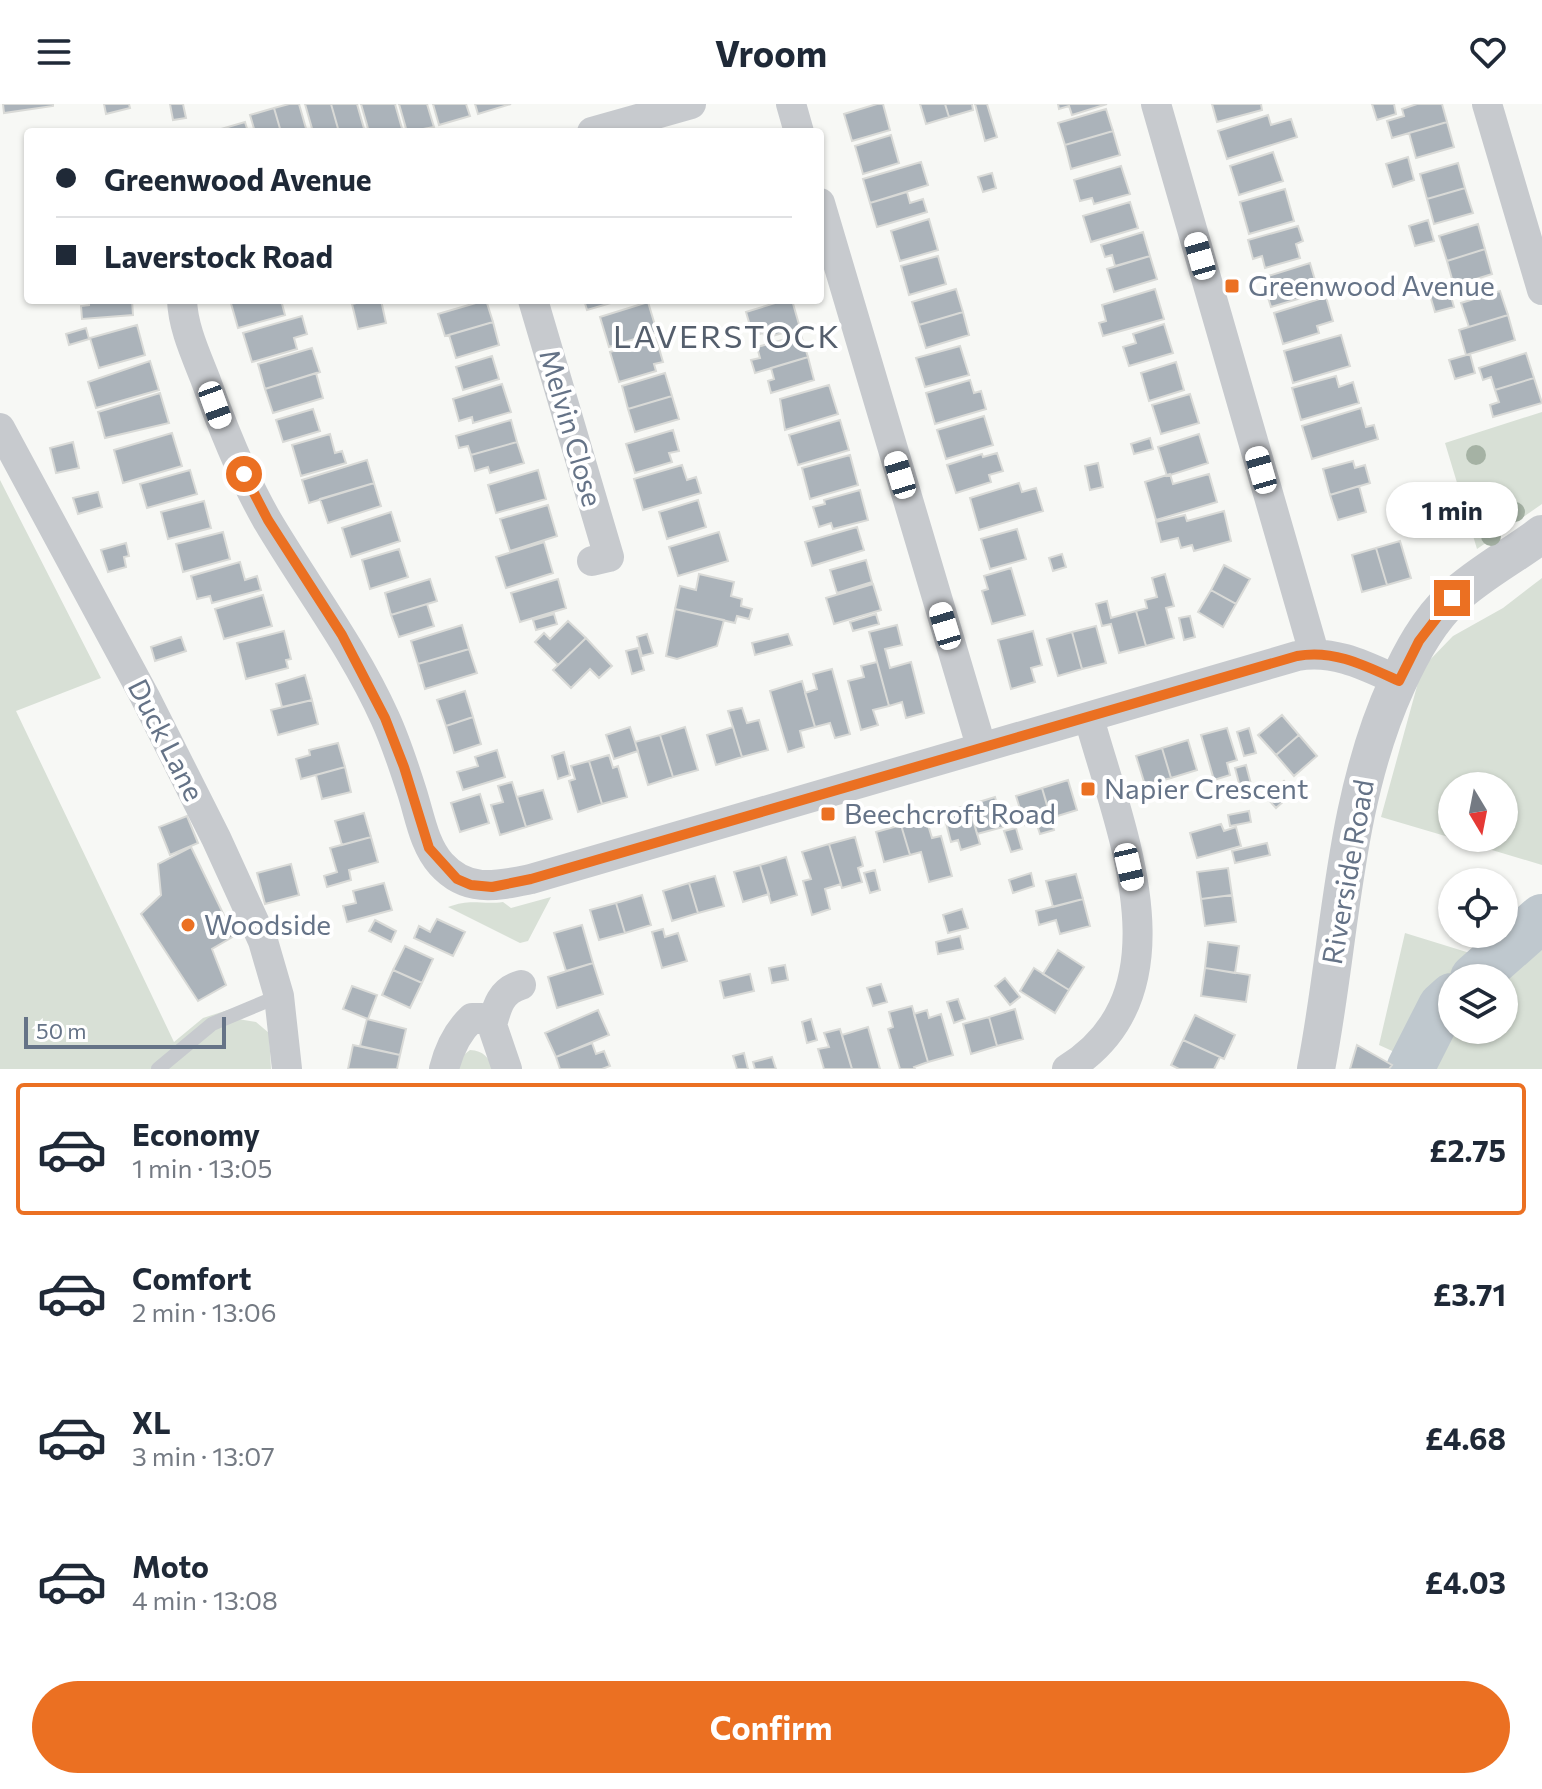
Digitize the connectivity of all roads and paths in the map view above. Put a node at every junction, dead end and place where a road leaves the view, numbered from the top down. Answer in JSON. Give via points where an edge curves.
{"nodes":[{"id":1,"x":691,"y":104,"type":"edge"},
{"id":2,"x":791,"y":104,"type":"edge"},
{"id":3,"x":1156,"y":104,"type":"edge"},
{"id":4,"x":1487,"y":104,"type":"edge"},
{"id":5,"x":606,"y":128,"type":"edge"},
{"id":6,"x":798,"y":128,"type":"edge"},
{"id":7,"x":1528,"y":193,"type":"edge"},
{"id":8,"x":824,"y":216,"type":"edge"},
{"id":9,"x":1542,"y":290,"type":"edge"},
{"id":10,"x":183,"y":304,"type":"edge"},
{"id":11,"x":534,"y":304,"type":"edge"},
{"id":12,"x":0,"y":428,"type":"edge"},
{"id":13,"x":1542,"y":534,"type":"edge"},
{"id":14,"x":610,"y":556,"type":"dead end"},
{"id":15,"x":1314,"y":653,"type":"junction"},
{"id":16,"x":1399,"y":681,"type":"junction"},
{"id":17,"x":1089,"y":718,"type":"junction"},
{"id":18,"x":981,"y":746,"type":"junction"},
{"id":19,"x":521,"y":985,"type":"dead end"},
{"id":20,"x":279,"y":996,"type":"junction"},
{"id":21,"x":492,"y":1025,"type":"junction"},
{"id":22,"x":158,"y":1069,"type":"edge"},
{"id":23,"x":287,"y":1069,"type":"edge"},
{"id":24,"x":444,"y":1069,"type":"edge"},
{"id":25,"x":507,"y":1069,"type":"edge"},
{"id":26,"x":1067,"y":1069,"type":"edge"},
{"id":27,"x":1316,"y":1069,"type":"edge"}],
"edges":[{"from":1,"to":5,"type":"street"},
{"from":2,"to":6,"type":"street"},
{"from":3,"to":15,"type":"street"},
{"from":4,"to":7,"type":"street"},
{"from":7,"to":9,"type":"street"},
{"from":8,"to":18,"type":"street"},
{"from":10,"to":18,"type":"street","via":[[187,330],[244,474],[357,662],[404,767],[429,848],[457,879],[492,887],[531,879]]},
{"from":11,"to":14,"type":"street","name":"Melvin Close"},
{"from":12,"to":20,"type":"street","name":"Duck Lane","via":[[216,838],[263,941]]},
{"from":13,"to":16,"type":"street","name":"Riverside Road","via":[[1452,598],[1419,641]]},
{"from":15,"to":16,"type":"street","via":[[1342,658]]},
{"from":15,"to":17,"type":"street"},
{"from":16,"to":27,"type":"street","name":"Riverside Road","via":[[1361,785]]},
{"from":17,"to":18,"type":"street"},
{"from":17,"to":26,"type":"street","via":[[1133,885],[1139,948],[1134,979],[1114,1027]]},
{"from":19,"to":21,"type":"street","via":[[509,988],[498,1002]]},
{"from":20,"to":22,"type":"lane","via":[[212,1024]]},
{"from":20,"to":23,"type":"street","name":"Duck Lane"},
{"from":21,"to":24,"type":"street","via":[[472,1018],[460,1029]]},
{"from":21,"to":25,"type":"street"}]}
